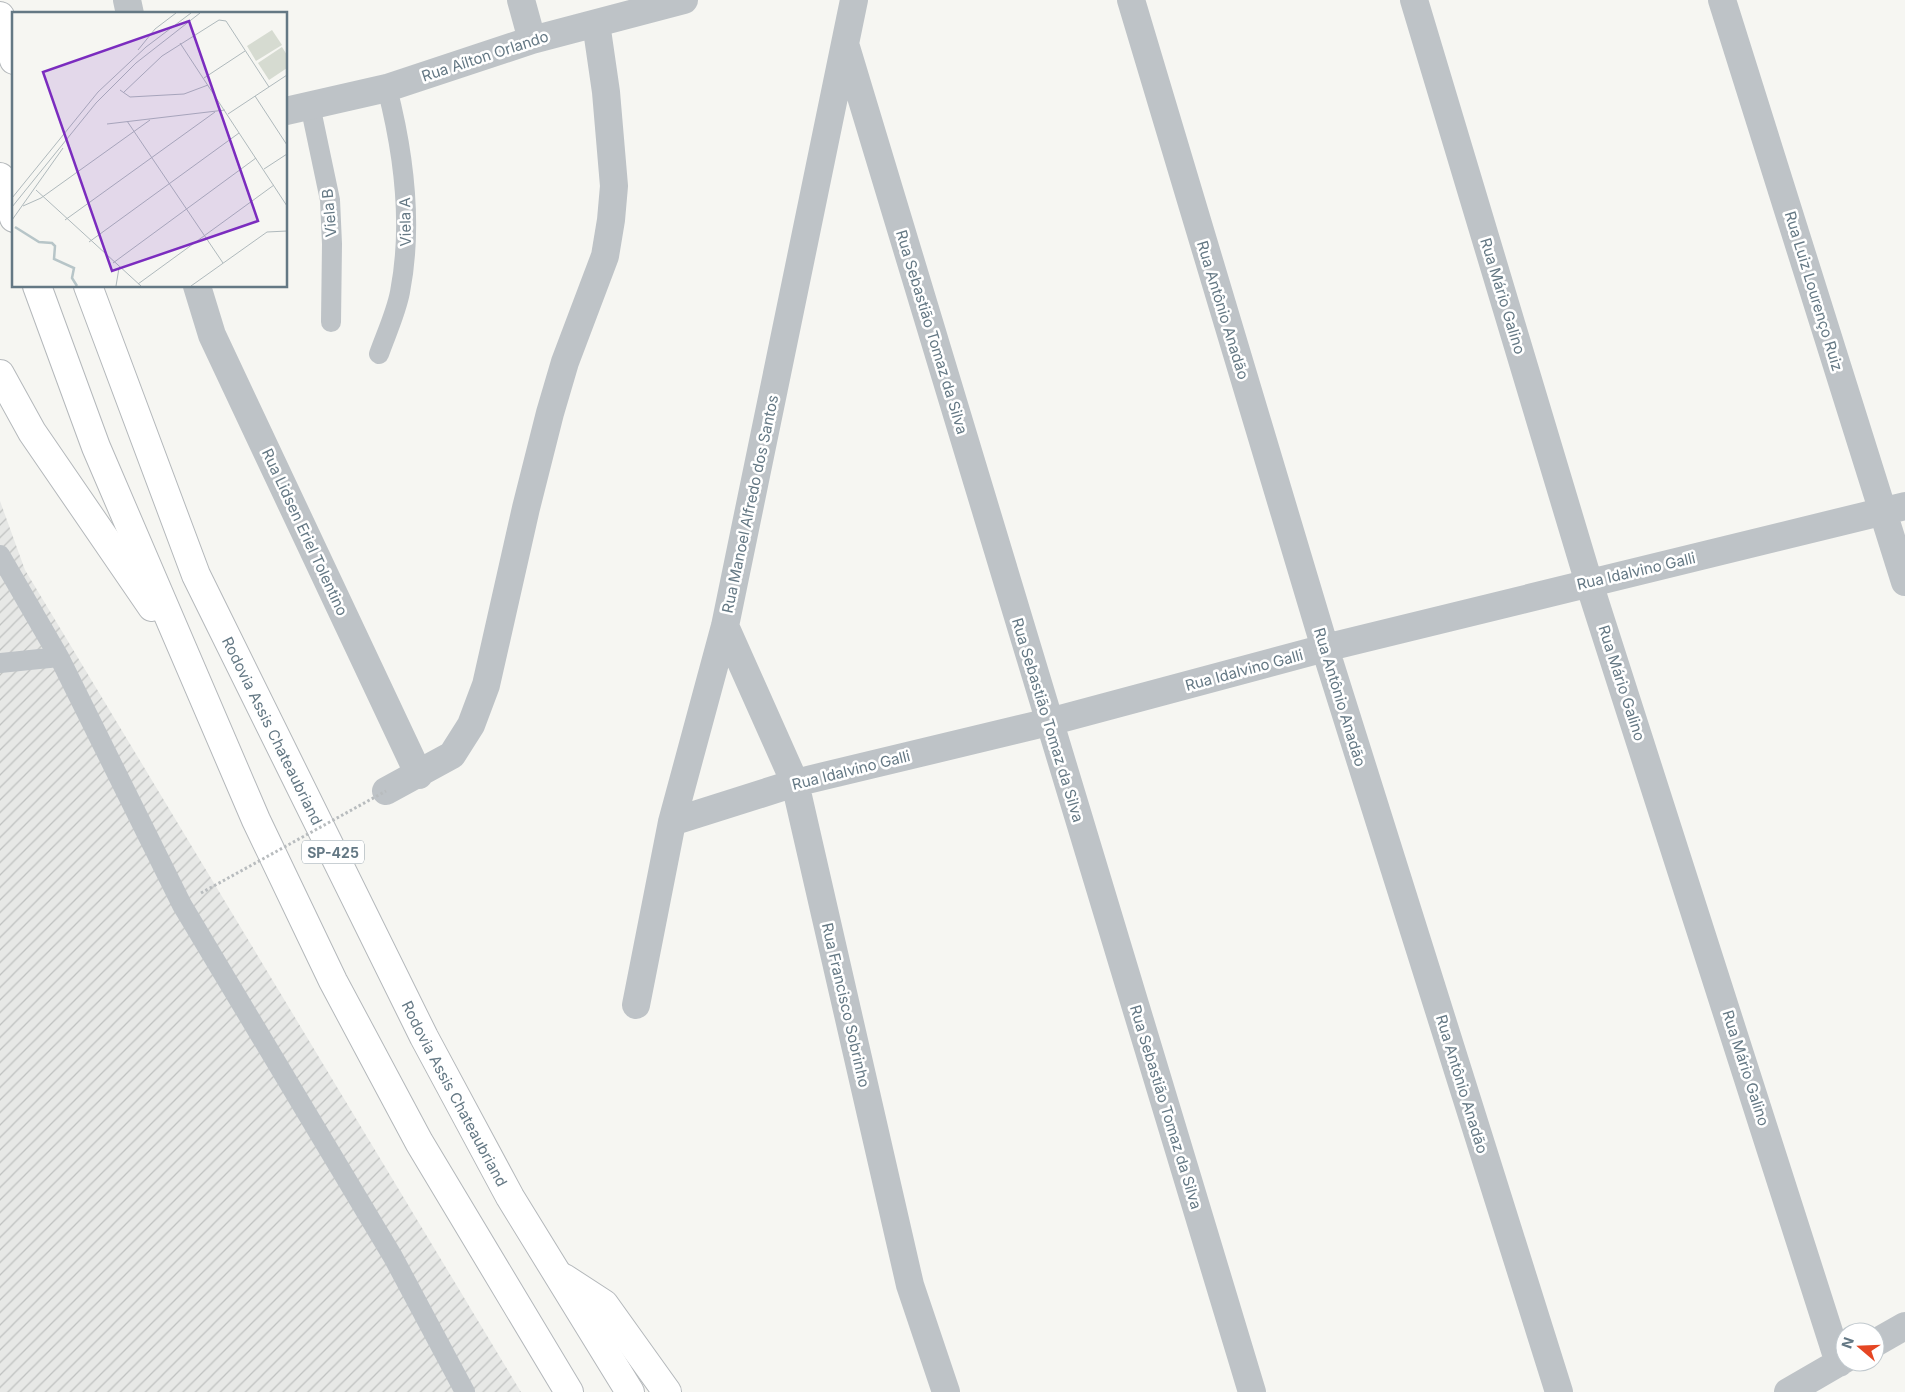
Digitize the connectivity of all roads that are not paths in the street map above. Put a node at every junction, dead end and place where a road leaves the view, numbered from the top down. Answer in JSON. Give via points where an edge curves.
{"nodes":[{"id":1,"x":521,"y":0,"type":"edge"},
{"id":2,"x":684,"y":0,"type":"edge"},
{"id":3,"x":854,"y":0,"type":"edge"},
{"id":4,"x":1130,"y":0,"type":"edge"},
{"id":5,"x":1414,"y":0,"type":"edge"},
{"id":6,"x":1722,"y":0,"type":"edge"},
{"id":7,"x":0,"y":16,"type":"edge"},
{"id":8,"x":596,"y":23,"type":"junction"},
{"id":9,"x":532,"y":40,"type":"junction"},
{"id":10,"x":846,"y":47,"type":"junction"},
{"id":11,"x":12,"y":54,"type":"edge"},
{"id":12,"x":387,"y":88,"type":"junction"},
{"id":13,"x":298,"y":108,"type":"edge"},
{"id":14,"x":0,"y":177,"type":"edge"},
{"id":15,"x":12,"y":212,"type":"edge"},
{"id":16,"x":38,"y":288,"type":"edge"},
{"id":17,"x":89,"y":288,"type":"edge"},
{"id":18,"x":198,"y":288,"type":"edge"},
{"id":19,"x":330,"y":322,"type":"dead end"},
{"id":20,"x":380,"y":354,"type":"dead end"},
{"id":21,"x":0,"y":374,"type":"edge"},
{"id":22,"x":1894,"y":509,"type":"edge"},
{"id":23,"x":0,"y":555,"type":"edge"},
{"id":24,"x":1589,"y":582,"type":"junction"},
{"id":25,"x":1905,"y":582,"type":"edge"},
{"id":26,"x":725,"y":626,"type":"junction"},
{"id":27,"x":1324,"y":648,"type":"junction"},
{"id":28,"x":182,"y":649,"type":"junction"},
{"id":29,"x":58,"y":657,"type":"junction"},
{"id":30,"x":0,"y":663,"type":"edge"},
{"id":31,"x":1049,"y":722,"type":"junction"},
{"id":32,"x":419,"y":774,"type":"junction"},
{"id":33,"x":795,"y":783,"type":"junction"},
{"id":34,"x":386,"y":790,"type":"road end"},
{"id":35,"x":672,"y":822,"type":"junction"},
{"id":36,"x":636,"y":1005,"type":"dead end"},
{"id":37,"x":558,"y":1274,"type":"junction"},
{"id":38,"x":1905,"y":1326,"type":"edge"},
{"id":39,"x":1885,"y":1337,"type":"edge"},
{"id":40,"x":1835,"y":1339,"type":"edge"},
{"id":41,"x":1835,"y":1365,"type":"edge"},
{"id":42,"x":465,"y":1392,"type":"edge"},
{"id":43,"x":569,"y":1392,"type":"edge"},
{"id":44,"x":630,"y":1392,"type":"edge"},
{"id":45,"x":667,"y":1392,"type":"edge"},
{"id":46,"x":946,"y":1392,"type":"edge"},
{"id":47,"x":1252,"y":1392,"type":"edge"},
{"id":48,"x":1559,"y":1392,"type":"edge"},
{"id":49,"x":1788,"y":1392,"type":"edge"}],
"edges":[{"from":1,"to":9,"type":"street"},
{"from":2,"to":8,"type":"street","name":"Rua Aílton Orlando"},
{"from":3,"to":10,"type":"street","name":"Rua Manoel Alfredo dos Santos"},
{"from":4,"to":27,"type":"street","name":"Rua Antônio Anadão"},
{"from":5,"to":24,"type":"street","name":"Rua Mário Galino"},
{"from":6,"to":22,"type":"street","name":"Rua Luiz Lourenço Ruiz"},
{"from":7,"to":11,"type":"highway"},
{"from":8,"to":9,"type":"street","name":"Rua Aílton Orlando"},
{"from":8,"to":32,"type":"street","via":[[614,186],[605,256],[565,362],[550,413],[486,684],[471,725],[452,755]]},
{"from":9,"to":12,"type":"street","name":"Rua Aílton Orlando"},
{"from":10,"to":26,"type":"street","name":"Rua Manoel Alfredo dos Santos"},
{"from":10,"to":31,"type":"street","name":"Rua Sebastião Tomaz da Silva"},
{"from":12,"to":13,"type":"street","name":"Rua Aílton Orlando"},
{"from":12,"to":20,"type":"lane","name":"Viela A","via":[[402,166],[407,246],[400,294]]},
{"from":13,"to":19,"type":"lane","name":"Viela B","via":[[330,200]]},
{"from":14,"to":15,"type":"highway"},
{"from":16,"to":28,"type":"highway","number":"SP-425","via":[[96,447]]},
{"from":17,"to":37,"type":"highway","name":"Rodovia Assis Chateaubriand","number":"SP-425","via":[[196,575],[424,1037],[510,1197]]},
{"from":18,"to":32,"type":"street","name":"Rua Lidsen Eriel Tolentino","via":[[212,335]]},
{"from":21,"to":28,"type":"highway","via":[[32,432]]},
{"from":22,"to":24,"type":"street","name":"Rua Idalvino Galli"},
{"from":22,"to":25,"type":"street","name":"Rua Luiz Lourenço Ruiz"},
{"from":23,"to":29,"type":"lane"},
{"from":24,"to":27,"type":"street","name":"Rua Idalvino Galli"},
{"from":24,"to":40,"type":"street","name":"Rua Mário Galino"},
{"from":26,"to":33,"type":"street","name":"Rua Francisco Sobrinho"},
{"from":26,"to":35,"type":"street","name":"Rua Manoel Alfredo dos Santos"},
{"from":27,"to":31,"type":"street","name":"Rua Idalvino Galli"},
{"from":27,"to":48,"type":"street","name":"Rua Antônio Anadão"},
{"from":28,"to":43,"type":"highway","number":"SP-425","via":[[256,820],[333,981],[418,1142]]},
{"from":29,"to":30,"type":"lane"},
{"from":29,"to":42,"type":"lane","via":[[182,904],[393,1257]]},
{"from":31,"to":33,"type":"street","name":"Rua Idalvino Galli"},
{"from":31,"to":47,"type":"street","name":"Rua Sebastião Tomaz da Silva"},
{"from":32,"to":34,"type":"street"},
{"from":33,"to":35,"type":"street","name":"Rua Idalvino Galli"},
{"from":33,"to":46,"type":"street","name":"Rua Francisco Sobrinho","via":[[910,1285]]},
{"from":35,"to":36,"type":"street","name":"Rua Manoel Alfredo dos Santos"},
{"from":37,"to":44,"type":"highway","name":"Rodovia Assis Chateaubriand","number":"SP-425"},
{"from":37,"to":45,"type":"highway","via":[[604,1304]]},
{"from":38,"to":39,"type":"street"},
{"from":41,"to":49,"type":"street"}]}
